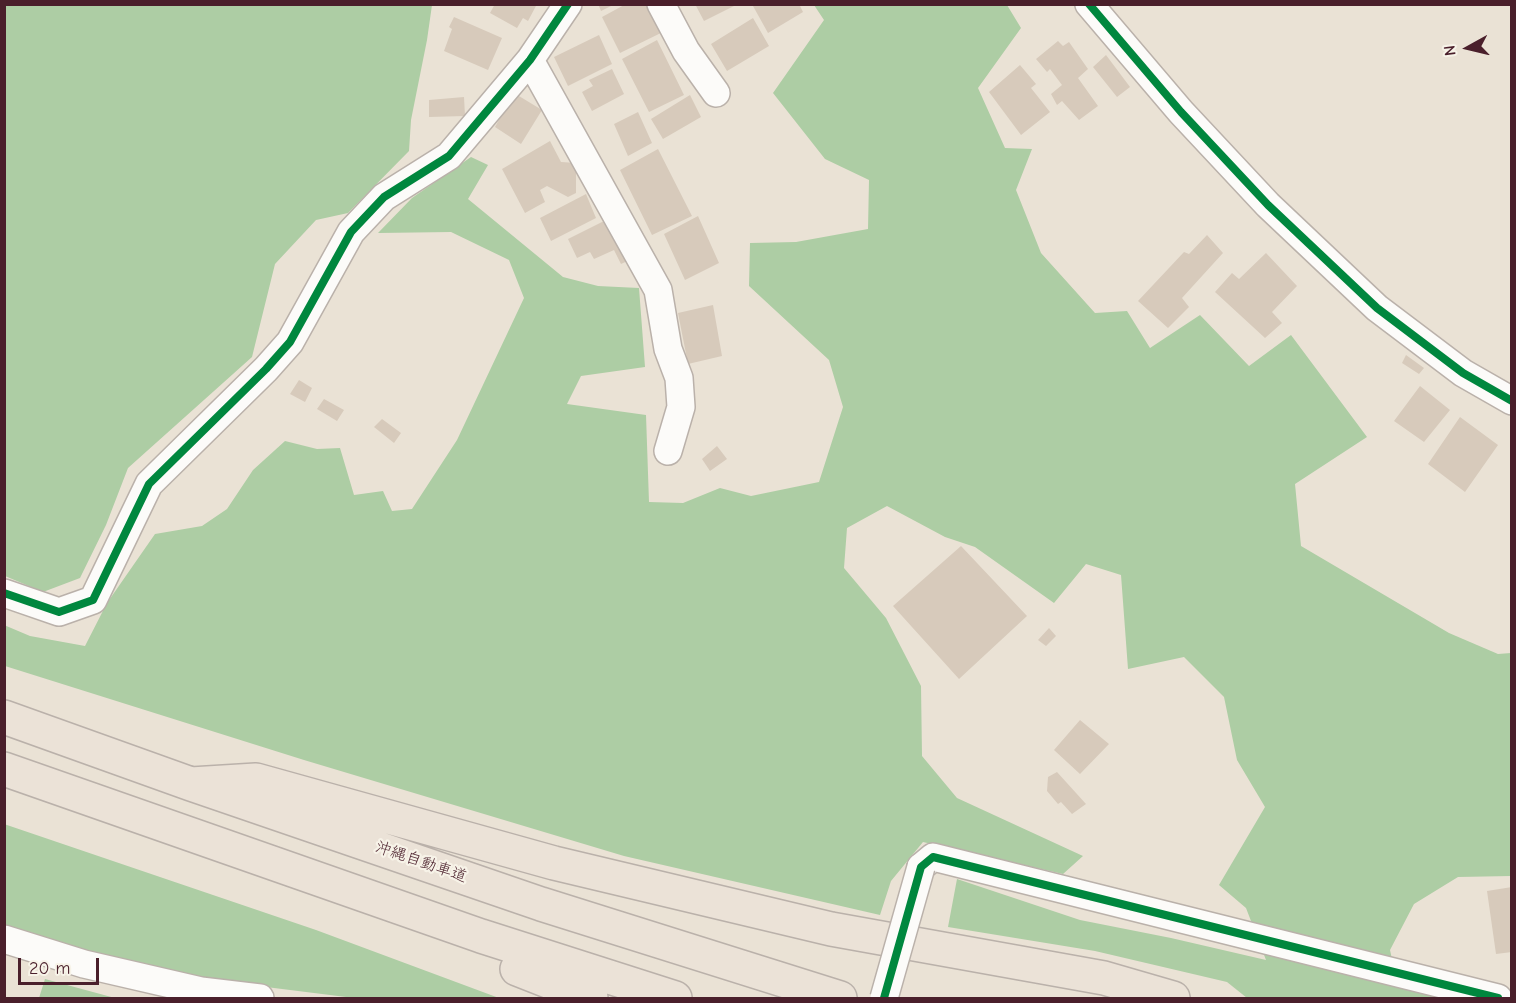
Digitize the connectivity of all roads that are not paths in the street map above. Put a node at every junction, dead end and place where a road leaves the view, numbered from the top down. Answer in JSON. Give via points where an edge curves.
{"nodes":[{"id":1,"x":568,"y":4,"type":"edge"},
{"id":2,"x":662,"y":4,"type":"edge"},
{"id":3,"x":1089,"y":4,"type":"edge"},
{"id":4,"x":530,"y":60,"type":"junction"},
{"id":5,"x":716,"y":93,"type":"dead end"},
{"id":6,"x":1512,"y":401,"type":"edge"},
{"id":7,"x":668,"y":451,"type":"dead end"},
{"id":8,"x":4,"y":593,"type":"edge"},
{"id":9,"x":4,"y":717,"type":"edge"},
{"id":10,"x":4,"y":769,"type":"edge"},
{"id":11,"x":191,"y":784,"type":"junction"},
{"id":12,"x":481,"y":936,"type":"junction"},
{"id":13,"x":4,"y":939,"type":"edge"},
{"id":14,"x":260,"y":999,"type":"edge"},
{"id":15,"x":591,"y":999,"type":"edge"},
{"id":16,"x":675,"y":999,"type":"edge"},
{"id":17,"x":840,"y":999,"type":"edge"},
{"id":18,"x":885,"y":999,"type":"edge"},
{"id":19,"x":1173,"y":999,"type":"edge"},
{"id":20,"x":1498,"y":999,"type":"edge"}],
"edges":[{"from":1,"to":4,"type":"street"},
{"from":2,"to":5,"type":"street","via":[[686,51]]},
{"from":3,"to":6,"type":"street","via":[[1181,112],[1268,205],[1377,308],[1463,373]]},
{"from":4,"to":7,"type":"street","via":[[658,290],[668,349],[679,378],[681,407]]},
{"from":4,"to":8,"type":"street","via":[[449,156],[384,197],[351,232],[290,342],[149,484],[93,600],[60,612]]},
{"from":9,"to":11,"type":"highway","name":"沖縄自動車道"},
{"from":10,"to":12,"type":"highway"},
{"from":11,"to":17,"type":"highway","name":"沖縄自動車道","via":[[541,904]]},
{"from":11,"to":19,"type":"highway","via":[[256,780],[554,863],[831,929],[1104,978]]},
{"from":12,"to":15,"type":"highway","via":[[517,969]]},
{"from":12,"to":16,"type":"highway"},
{"from":13,"to":14,"type":"street","via":[[84,964],[201,991]]},
{"from":18,"to":20,"type":"street","bridge":true,"via":[[921,867],[933,857]]}]}
